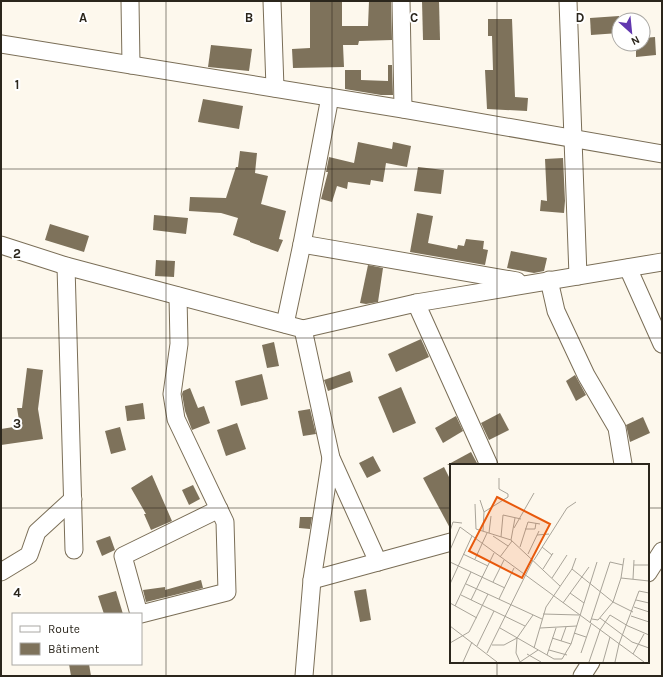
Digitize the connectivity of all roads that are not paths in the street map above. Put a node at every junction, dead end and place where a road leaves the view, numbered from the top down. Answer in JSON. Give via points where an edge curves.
{"nodes":[{"id":1,"x":130,"y":1,"type":"edge"},
{"id":2,"x":272,"y":1,"type":"edge"},
{"id":3,"x":401,"y":1,"type":"edge"},
{"id":4,"x":568,"y":1,"type":"edge"},
{"id":5,"x":1,"y":44,"type":"edge"},
{"id":6,"x":131,"y":65,"type":"junction"},
{"id":7,"x":275,"y":88,"type":"junction"},
{"id":8,"x":330,"y":98,"type":"junction"},
{"id":9,"x":403,"y":109,"type":"junction"},
{"id":10,"x":573,"y":138,"type":"junction"},
{"id":11,"x":662,"y":154,"type":"edge"},
{"id":12,"x":302,"y":244,"type":"junction"},
{"id":13,"x":1,"y":245,"type":"edge"},
{"id":14,"x":662,"y":262,"type":"edge"},
{"id":15,"x":66,"y":266,"type":"junction"},
{"id":16,"x":628,"y":268,"type":"junction"},
{"id":17,"x":578,"y":276,"type":"junction"},
{"id":18,"x":549,"y":280,"type":"junction"},
{"id":19,"x":530,"y":284,"type":"junction"},
{"id":20,"x":178,"y":296,"type":"junction"},
{"id":21,"x":416,"y":303,"type":"junction"},
{"id":22,"x":285,"y":324,"type":"junction"},
{"id":23,"x":303,"y":329,"type":"junction"},
{"id":24,"x":662,"y":344,"type":"edge"},
{"id":25,"x":331,"y":458,"type":"junction"},
{"id":26,"x":489,"y":464,"type":"edge"},
{"id":27,"x":623,"y":464,"type":"dead end"},
{"id":28,"x":73,"y":499,"type":"junction"},
{"id":29,"x":219,"y":509,"type":"junction"},
{"id":30,"x":450,"y":542,"type":"edge"},
{"id":31,"x":74,"y":550,"type":"dead end"},
{"id":32,"x":662,"y":551,"type":"edge"},
{"id":33,"x":378,"y":562,"type":"junction"},
{"id":34,"x":649,"y":571,"type":"edge"},
{"id":35,"x":1,"y":572,"type":"edge"},
{"id":36,"x":312,"y":580,"type":"junction"},
{"id":37,"x":140,"y":613,"type":"edge"},
{"id":38,"x":142,"y":613,"type":"edge"},
{"id":39,"x":590,"y":663,"type":"edge"},
{"id":40,"x":304,"y":676,"type":"edge"},
{"id":41,"x":582,"y":676,"type":"edge"}],
"edges":[{"from":1,"to":6,"type":"street"},
{"from":2,"to":7,"type":"street"},
{"from":3,"to":9,"type":"street"},
{"from":4,"to":10,"type":"street"},
{"from":5,"to":6,"type":"street"},
{"from":6,"to":7,"type":"street"},
{"from":7,"to":8,"type":"street"},
{"from":8,"to":9,"type":"street"},
{"from":8,"to":12,"type":"street"},
{"from":9,"to":10,"type":"street"},
{"from":10,"to":11,"type":"street"},
{"from":10,"to":17,"type":"street"},
{"from":12,"to":19,"type":"street"},
{"from":12,"to":22,"type":"street"},
{"from":13,"to":15,"type":"street"},
{"from":14,"to":16,"type":"street"},
{"from":15,"to":20,"type":"street"},
{"from":15,"to":28,"type":"street"},
{"from":16,"to":17,"type":"street"},
{"from":16,"to":24,"type":"street"},
{"from":17,"to":18,"type":"street"},
{"from":18,"to":19,"type":"street"},
{"from":18,"to":27,"type":"street","via":[[556,311],[586,375],[617,428]]},
{"from":19,"to":21,"type":"street"},
{"from":20,"to":22,"type":"street"},
{"from":20,"to":29,"type":"street","via":[[179,344],[172,394],[176,419]]},
{"from":21,"to":23,"type":"street"},
{"from":21,"to":26,"type":"street"},
{"from":22,"to":23,"type":"street"},
{"from":23,"to":25,"type":"street"},
{"from":25,"to":33,"type":"street"},
{"from":25,"to":36,"type":"street"},
{"from":28,"to":31,"type":"street"},
{"from":28,"to":35,"type":"street","via":[[37,532],[29,555]]},
{"from":29,"to":37,"type":"street","via":[[123,556]]},
{"from":29,"to":38,"type":"street","via":[[225,522],[227,592]]},
{"from":30,"to":33,"type":"street"},
{"from":32,"to":34,"type":"street"},
{"from":33,"to":36,"type":"street"},
{"from":36,"to":40,"type":"street"},
{"from":39,"to":41,"type":"street"}]}
